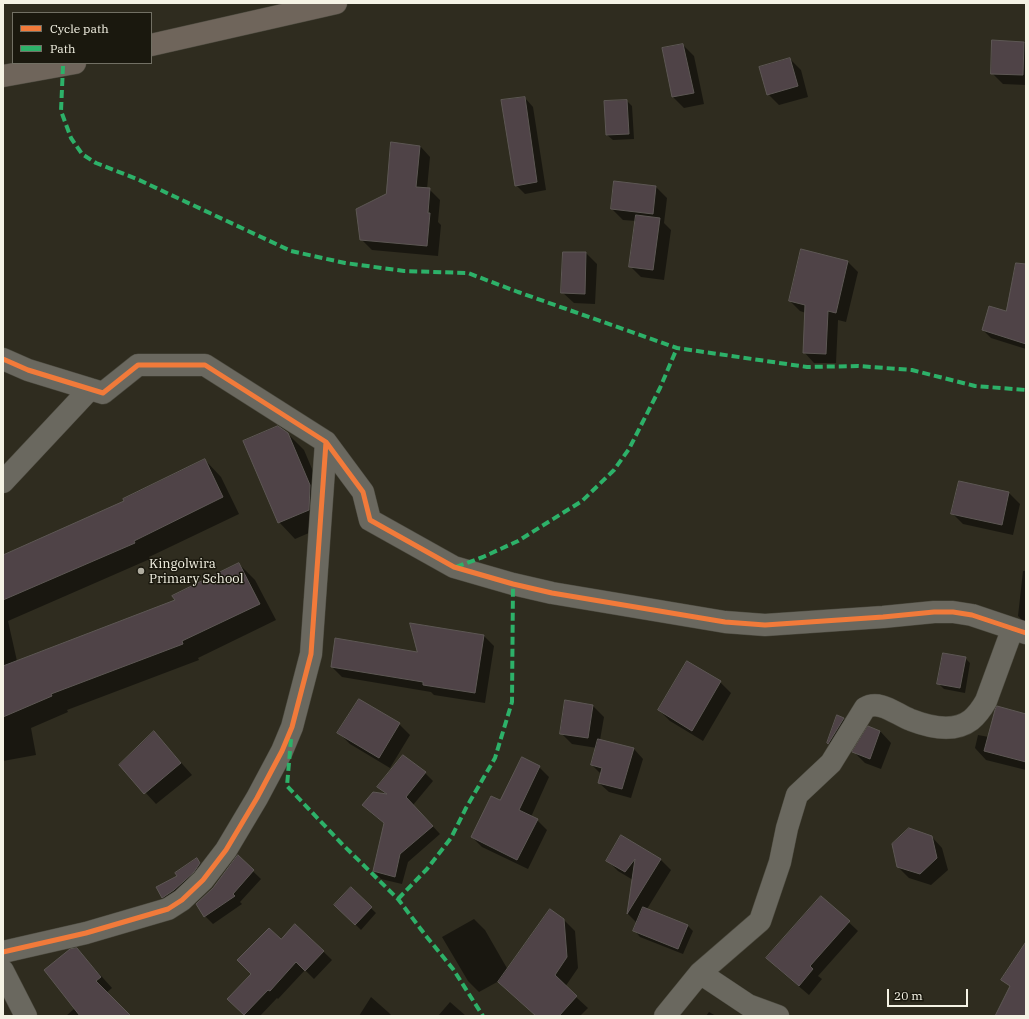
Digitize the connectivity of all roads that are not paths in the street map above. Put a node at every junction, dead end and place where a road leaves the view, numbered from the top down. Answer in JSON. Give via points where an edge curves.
{"nodes":[{"id":1,"x":336,"y":3,"type":"edge"},
{"id":2,"x":152,"y":45,"type":"edge"},
{"id":3,"x":69,"y":64,"type":"edge"},
{"id":4,"x":3,"y":76,"type":"edge"},
{"id":5,"x":3,"y":359,"type":"edge"},
{"id":6,"x":90,"y":389,"type":"junction"},
{"id":7,"x":326,"y":442,"type":"junction"},
{"id":8,"x":3,"y":482,"type":"edge"},
{"id":9,"x":1019,"y":631,"type":"edge"},
{"id":10,"x":3,"y":952,"type":"edge"},
{"id":11,"x":3,"y":971,"type":"edge"},
{"id":12,"x":700,"y":973,"type":"junction"},
{"id":13,"x":26,"y":1016,"type":"edge"},
{"id":14,"x":665,"y":1016,"type":"edge"},
{"id":15,"x":778,"y":1016,"type":"edge"}],
"edges":[{"from":1,"to":2,"type":"highway"},
{"from":3,"to":4,"type":"highway"},
{"from":5,"to":6,"type":"street","via":[[28,370]]},
{"from":6,"to":7,"type":"street","via":[[102,393],[138,366],[205,365]]},
{"from":6,"to":8,"type":"street"},
{"from":7,"to":9,"type":"street","via":[[363,492],[370,520],[454,567],[513,584],[725,622],[765,625],[954,612],[972,615]]},
{"from":7,"to":10,"type":"street","via":[[311,654],[292,727],[282,751],[258,798],[226,850],[203,880],[182,900],[168,909],[86,933]]},
{"from":9,"to":12,"type":"street","via":[[986,701],[970,721],[955,727],[933,726],[911,720],[878,705],[865,708],[831,763],[798,795],[787,828],[780,862],[760,921]]},
{"from":11,"to":13,"type":"street"},
{"from":12,"to":14,"type":"street"},
{"from":12,"to":15,"type":"street","via":[[748,1005]]}]}
